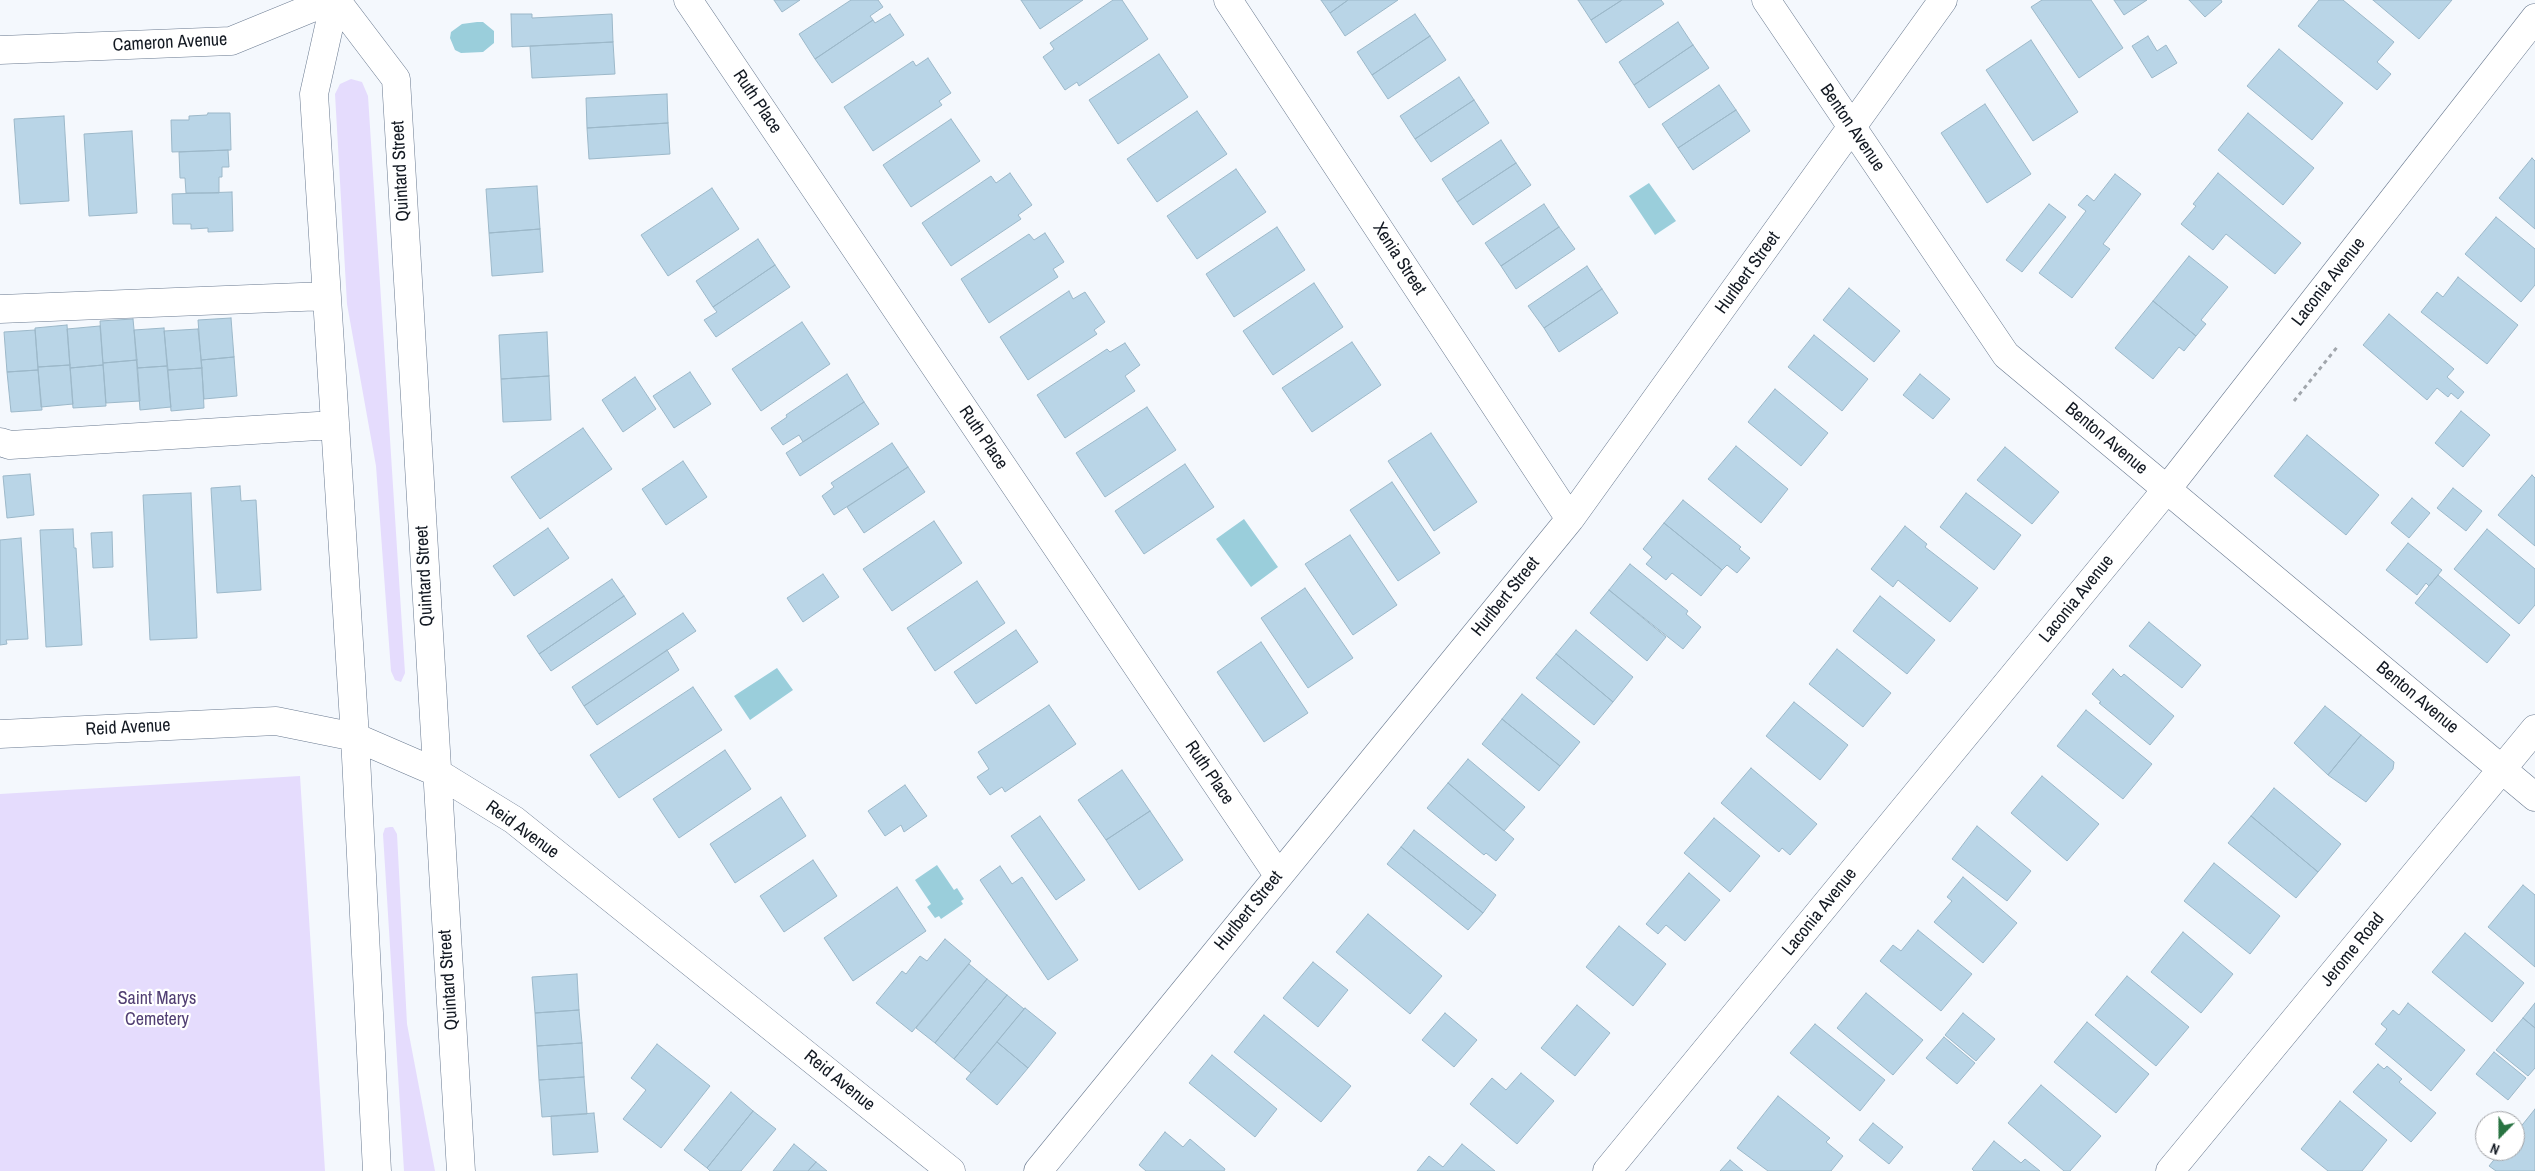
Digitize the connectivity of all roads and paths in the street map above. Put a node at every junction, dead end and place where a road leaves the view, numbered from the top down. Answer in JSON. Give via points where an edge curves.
{"nodes":[{"id":1,"x":334,"y":0,"type":"edge"},
{"id":2,"x":688,"y":0,"type":"edge"},
{"id":3,"x":1228,"y":0,"type":"edge"},
{"id":4,"x":1766,"y":0,"type":"edge"},
{"id":5,"x":1942,"y":0,"type":"edge"},
{"id":6,"x":2535,"y":18,"type":"edge"},
{"id":7,"x":0,"y":50,"type":"edge"},
{"id":8,"x":1852,"y":129,"type":"junction"},
{"id":9,"x":326,"y":296,"type":"junction"},
{"id":10,"x":0,"y":309,"type":"edge"},
{"id":11,"x":2338,"y":346,"type":"dead end"},
{"id":12,"x":2294,"y":401,"type":"dead end"},
{"id":13,"x":334,"y":425,"type":"junction"},
{"id":14,"x":0,"y":442,"type":"edge"},
{"id":15,"x":2167,"y":490,"type":"junction"},
{"id":16,"x":1570,"y":519,"type":"junction"},
{"id":17,"x":2535,"y":729,"type":"edge"},
{"id":18,"x":0,"y":734,"type":"edge"},
{"id":19,"x":355,"y":737,"type":"junction"},
{"id":20,"x":2502,"y":769,"type":"junction"},
{"id":21,"x":436,"y":772,"type":"junction"},
{"id":22,"x":2535,"y":797,"type":"edge"},
{"id":23,"x":1278,"y":875,"type":"junction"},
{"id":24,"x":377,"y":1171,"type":"edge"},
{"id":25,"x":461,"y":1171,"type":"edge"},
{"id":26,"x":951,"y":1171,"type":"edge"},
{"id":27,"x":1038,"y":1171,"type":"edge"},
{"id":28,"x":1608,"y":1171,"type":"edge"},
{"id":29,"x":2170,"y":1171,"type":"edge"}],
"edges":[{"from":1,"to":7,"type":"street","name":"Cameron Avenue","via":[[231,41]]},
{"from":1,"to":9,"type":"street","via":[[314,94]]},
{"from":1,"to":21,"type":"street","name":"Quintard Street","via":[[396,79]]},
{"from":2,"to":23,"type":"street","name":"Ruth Place"},
{"from":3,"to":16,"type":"street","name":"Xenia Street"},
{"from":4,"to":8,"type":"street","name":"Benton Avenue"},
{"from":5,"to":8,"type":"street","name":"Hurlbert Street"},
{"from":6,"to":15,"type":"street","name":"Laconia Avenue"},
{"from":8,"to":15,"type":"street","name":"Benton Avenue","via":[[2006,355]]},
{"from":8,"to":16,"type":"street","name":"Hurlbert Street"},
{"from":9,"to":10,"type":"street"},
{"from":9,"to":13,"type":"street"},
{"from":11,"to":12,"type":"path"},
{"from":13,"to":14,"type":"street","via":[[10,445]]},
{"from":13,"to":19,"type":"street"},
{"from":15,"to":20,"type":"street","name":"Benton Avenue"},
{"from":15,"to":28,"type":"street","name":"Laconia Avenue"},
{"from":16,"to":23,"type":"street","name":"Hurlbert Street"},
{"from":17,"to":20,"type":"street","name":"Jerome Road"},
{"from":18,"to":19,"type":"street","name":"Reid Avenue","via":[[276,721]]},
{"from":19,"to":21,"type":"street","name":"Reid Avenue"},
{"from":19,"to":24,"type":"street"},
{"from":20,"to":22,"type":"street","name":"Benton Avenue"},
{"from":20,"to":29,"type":"street","name":"Jerome Road"},
{"from":21,"to":25,"type":"street","name":"Quintard Street"},
{"from":21,"to":26,"type":"street","name":"Reid Avenue","via":[[514,820]]},
{"from":23,"to":27,"type":"street","name":"Hurlbert Street"}]}
